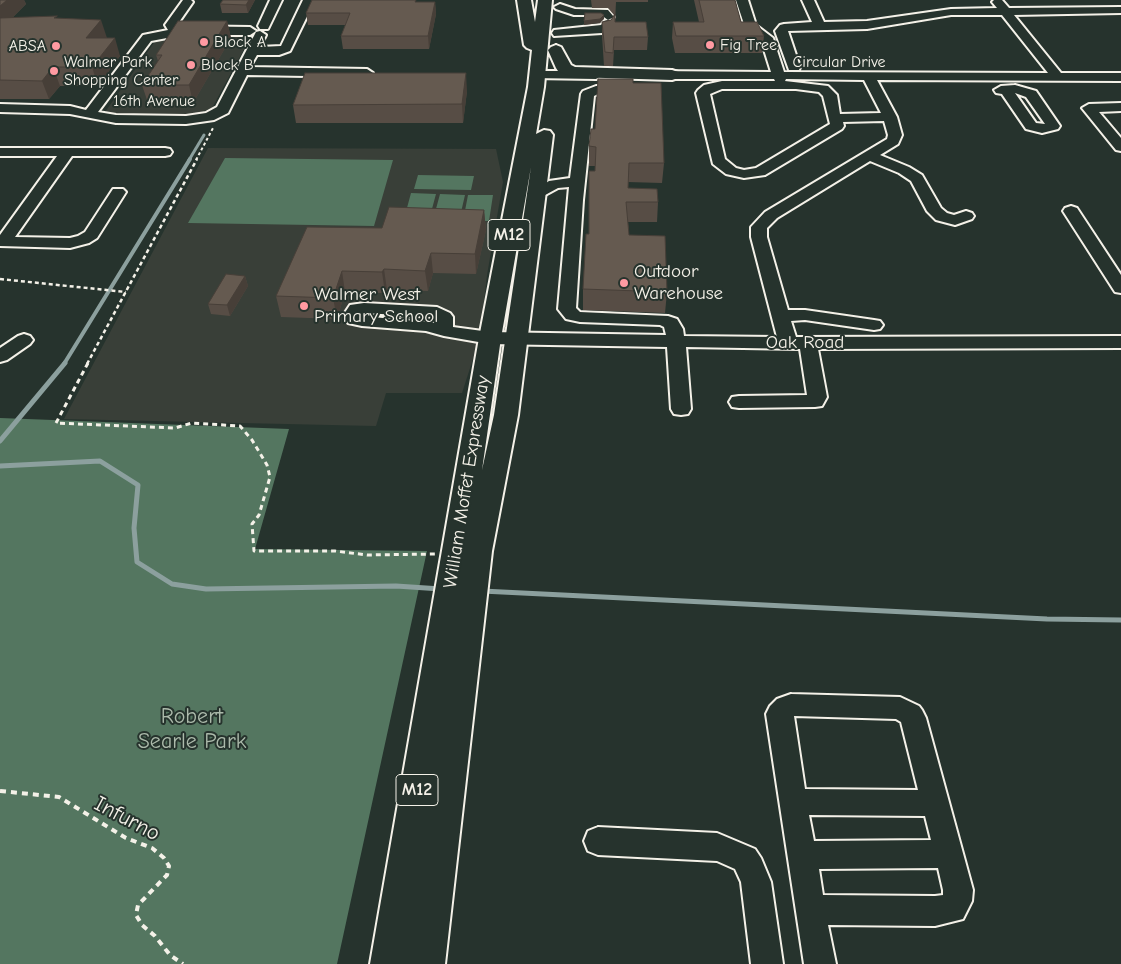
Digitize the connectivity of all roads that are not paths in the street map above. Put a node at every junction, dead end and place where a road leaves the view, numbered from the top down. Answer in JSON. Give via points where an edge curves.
{"nodes":[{"id":1,"x":276,"y":0,"type":"edge"},
{"id":2,"x":309,"y":0,"type":"edge"},
{"id":3,"x":524,"y":0,"type":"edge"},
{"id":4,"x":545,"y":0,"type":"edge"},
{"id":5,"x":742,"y":0,"type":"edge"},
{"id":6,"x":808,"y":0,"type":"edge"},
{"id":7,"x":997,"y":0,"type":"edge"},
{"id":8,"x":187,"y":2,"type":"dead end"},
{"id":9,"x":565,"y":6,"type":"edge"},
{"id":10,"x":1121,"y":10,"type":"edge"},
{"id":11,"x":1005,"y":11,"type":"junction"},
{"id":12,"x":820,"y":26,"type":"junction"},
{"id":13,"x":183,"y":31,"type":"junction"},
{"id":14,"x":258,"y":31,"type":"junction"},
{"id":15,"x":558,"y":33,"type":"junction"},
{"id":16,"x":252,"y":50,"type":"junction"},
{"id":17,"x":556,"y":50,"type":"junction"},
{"id":18,"x":539,"y":55,"type":"junction"},
{"id":19,"x":794,"y":67,"type":"dead end"},
{"id":20,"x":243,"y":71,"type":"junction"},
{"id":21,"x":379,"y":74,"type":"edge"},
{"id":22,"x":672,"y":75,"type":"junction"},
{"id":23,"x":544,"y":77,"type":"junction"},
{"id":24,"x":780,"y":77,"type":"junction"},
{"id":25,"x":1058,"y":77,"type":"junction"},
{"id":26,"x":1121,"y":77,"type":"edge"},
{"id":27,"x":870,"y":79,"type":"junction"},
{"id":28,"x":956,"y":80,"type":"junction"},
{"id":29,"x":643,"y":86,"type":"junction"},
{"id":30,"x":986,"y":90,"type":"dead end"},
{"id":31,"x":1006,"y":90,"type":"junction"},
{"id":32,"x":1121,"y":106,"type":"edge"},
{"id":33,"x":0,"y":108,"type":"edge"},
{"id":34,"x":89,"y":115,"type":"junction"},
{"id":35,"x":890,"y":117,"type":"junction"},
{"id":36,"x":836,"y":118,"type":"junction"},
{"id":37,"x":1121,"y":147,"type":"edge"},
{"id":38,"x":0,"y":152,"type":"edge"},
{"id":39,"x":68,"y":152,"type":"junction"},
{"id":40,"x":165,"y":152,"type":"dead end"},
{"id":41,"x":868,"y":156,"type":"junction"},
{"id":42,"x":539,"y":174,"type":"junction"},
{"id":43,"x":578,"y":181,"type":"junction"},
{"id":44,"x":118,"y":192,"type":"dead end"},
{"id":45,"x":536,"y":195,"type":"junction"},
{"id":46,"x":1071,"y":211,"type":"dead end"},
{"id":47,"x":966,"y":216,"type":"dead end"},
{"id":48,"x":2,"y":241,"type":"edge"},
{"id":49,"x":1121,"y":288,"type":"edge"},
{"id":50,"x":780,"y":316,"type":"junction"},
{"id":51,"x":874,"y":325,"type":"dead end"},
{"id":52,"x":444,"y":331,"type":"dead end"},
{"id":53,"x":490,"y":338,"type":"junction"},
{"id":54,"x":516,"y":339,"type":"junction"},
{"id":55,"x":24,"y":340,"type":"dead end"},
{"id":56,"x":676,"y":342,"type":"junction"},
{"id":57,"x":1121,"y":342,"type":"edge"},
{"id":58,"x":788,"y":343,"type":"junction"},
{"id":59,"x":808,"y":343,"type":"junction"},
{"id":60,"x":0,"y":356,"type":"edge"},
{"id":61,"x":738,"y":402,"type":"dead end"},
{"id":62,"x":681,"y":409,"type":"dead end"},
{"id":63,"x":458,"y":551,"type":"junction"},
{"id":64,"x":457,"y":618,"type":"junction"},
{"id":65,"x":793,"y":802,"type":"junction"},
{"id":66,"x":935,"y":803,"type":"junction"},
{"id":67,"x":598,"y":841,"type":"dead end"},
{"id":68,"x":949,"y":854,"type":"junction"},
{"id":69,"x":802,"y":855,"type":"junction"},
{"id":70,"x":810,"y":910,"type":"junction"},
{"id":71,"x":389,"y":964,"type":"edge"},
{"id":72,"x":426,"y":964,"type":"edge"},
{"id":73,"x":767,"y":964,"type":"edge"},
{"id":74,"x":820,"y":964,"type":"edge"}],
"edges":[{"from":1,"to":14,"type":"street","name":"16th Avenue"},
{"from":2,"to":16,"type":"street","via":[[286,48],[279,51]]},
{"from":3,"to":18,"type":"main road","via":[[533,49]]},
{"from":4,"to":18,"type":"main road","name":"William Moffet Expressway","number":"M12"},
{"from":5,"to":24,"type":"street","via":[[751,26],[767,38]]},
{"from":6,"to":12,"type":"street"},
{"from":7,"to":11,"type":"street"},
{"from":8,"to":13,"type":"street","via":[[171,25]]},
{"from":9,"to":15,"type":"main road","number":"M12"},
{"from":9,"to":15,"type":"street","via":[[606,13],[608,21],[605,28]]},
{"from":10,"to":11,"type":"street"},
{"from":11,"to":12,"type":"street","via":[[945,12],[866,26]]},
{"from":11,"to":25,"type":"street"},
{"from":12,"to":19,"type":"street","via":[[793,26],[782,30]]},
{"from":13,"to":14,"type":"street"},
{"from":13,"to":34,"type":"street","via":[[144,40]]},
{"from":14,"to":16,"type":"street","name":"16th Avenue"},
{"from":15,"to":17,"type":"main road","number":"M12"},
{"from":16,"to":20,"type":"street","name":"16th Avenue"},
{"from":17,"to":22,"type":"main road","via":[[564,68],[572,72]]},
{"from":17,"to":23,"type":"main road","number":"M12"},
{"from":18,"to":23,"type":"main road","name":"William Moffet Expressway","number":"M12"},
{"from":20,"to":21,"type":"street"},
{"from":20,"to":34,"type":"street","name":"16th Avenue","via":[[223,110],[203,118],[116,119]]},
{"from":22,"to":23,"type":"street","name":"Circular Drive"},
{"from":22,"to":24,"type":"street","name":"Circular Drive"},
{"from":23,"to":29,"type":"street","name":"Circular Drive"},
{"from":23,"to":42,"type":"main road","name":"William Moffet Expressway","number":"M12"},
{"from":23,"to":53,"type":"main road","name":"William Moffet Expressway","number":"M12"},
{"from":24,"to":27,"type":"street","name":"Circular Drive"},
{"from":24,"to":28,"type":"street","name":"Circular Drive"},
{"from":24,"to":29,"type":"street","name":"Circular Drive"},
{"from":25,"to":26,"type":"street","name":"Circular Drive"},
{"from":25,"to":28,"type":"street","name":"Circular Drive"},
{"from":27,"to":28,"type":"street","name":"Circular Drive"},
{"from":27,"to":35,"type":"street"},
{"from":29,"to":43,"type":"street","via":[[601,89],[588,94]]},
{"from":30,"to":31,"type":"street"},
{"from":31,"to":31,"type":"street","via":[[1031,126],[1042,129],[1052,126],[1031,94],[1025,90]]},
{"from":32,"to":37,"type":"street","via":[[1089,108]]},
{"from":33,"to":34,"type":"street","name":"16th Avenue","via":[[63,109]]},
{"from":35,"to":36,"type":"street"},
{"from":35,"to":41,"type":"street","via":[[894,138],[890,144]]},
{"from":36,"to":36,"type":"street","via":[[829,93],[812,87],[722,85],[703,93],[718,161],[744,174],[760,172],[835,128]]},
{"from":38,"to":39,"type":"street"},
{"from":39,"to":40,"type":"street"},
{"from":39,"to":48,"type":"street"},
{"from":41,"to":47,"type":"street","via":[[917,178],[942,216],[955,220]]},
{"from":41,"to":50,"type":"street","via":[[771,215],[759,228]]},
{"from":42,"to":43,"type":"street"},
{"from":42,"to":45,"type":"main road","name":"William Moffet Expressway","number":"M12"},
{"from":43,"to":45,"type":"street","via":[[554,184]]},
{"from":43,"to":56,"type":"street","via":[[568,311],[584,318],[667,321],[674,327]]},
{"from":44,"to":48,"type":"street","via":[[84,240],[70,243]]},
{"from":45,"to":54,"type":"main road","name":"William Moffet Expressway","number":"M12"},
{"from":46,"to":49,"type":"street"},
{"from":50,"to":51,"type":"street","via":[[805,315]]},
{"from":50,"to":58,"type":"street"},
{"from":52,"to":53,"type":"street","name":"Oak Road"},
{"from":53,"to":54,"type":"street","name":"Oak Road"},
{"from":53,"to":63,"type":"main road","name":"William Moffet Expressway","number":"M12"},
{"from":54,"to":56,"type":"street","name":"Oak Road"},
{"from":54,"to":63,"type":"main road","name":"William Moffet Expressway","number":"M12","via":[[506,415]]},
{"from":55,"to":60,"type":"street"},
{"from":56,"to":58,"type":"street","name":"Oak Road"},
{"from":56,"to":62,"type":"street"},
{"from":57,"to":59,"type":"street","name":"Oak Road"},
{"from":58,"to":59,"type":"street","name":"Oak Road"},
{"from":59,"to":61,"type":"street","via":[[815,401]]},
{"from":63,"to":64,"type":"main road","name":"William Moffet Expressway","number":"M12"},
{"from":64,"to":71,"type":"main road","name":"William Moffet Expressway","number":"M12"},
{"from":64,"to":72,"type":"main road","name":"William Moffet Expressway","number":"M12"},
{"from":65,"to":66,"type":"street"},
{"from":65,"to":66,"type":"street","via":[[780,718],[782,710],[791,705],[895,707],[905,710],[913,718]]},
{"from":65,"to":69,"type":"street"},
{"from":66,"to":68,"type":"street"},
{"from":67,"to":73,"type":"street","via":[[717,847],[745,859],[756,882]]},
{"from":68,"to":69,"type":"street"},
{"from":68,"to":70,"type":"street","via":[[958,890],[957,901],[952,908],[936,911]]},
{"from":69,"to":70,"type":"street"},
{"from":70,"to":74,"type":"street"}]}
